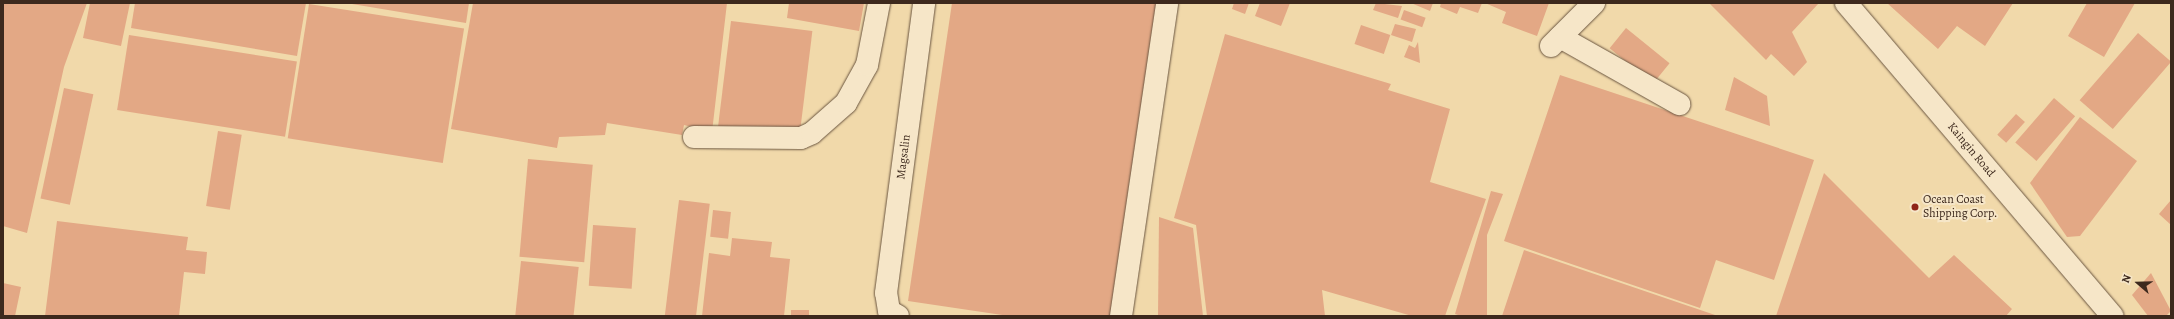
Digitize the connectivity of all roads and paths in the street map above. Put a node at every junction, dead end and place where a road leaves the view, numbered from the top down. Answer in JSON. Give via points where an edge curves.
{"nodes":[{"id":1,"x":879,"y":3,"type":"edge"},
{"id":2,"x":924,"y":3,"type":"edge"},
{"id":3,"x":1167,"y":3,"type":"edge"},
{"id":4,"x":1594,"y":3,"type":"edge"},
{"id":5,"x":1846,"y":3,"type":"edge"},
{"id":6,"x":1679,"y":104,"type":"dead end"},
{"id":7,"x":694,"y":137,"type":"dead end"},
{"id":8,"x":893,"y":313,"type":"edge"},
{"id":9,"x":1121,"y":316,"type":"edge"},
{"id":10,"x":2112,"y":316,"type":"edge"}],
"edges":[{"from":1,"to":7,"type":"street","via":[[867,65],[846,103],[812,133],[801,138]]},
{"from":2,"to":8,"type":"street","name":"Magsalin","via":[[886,293]]},
{"from":3,"to":9,"type":"street"},
{"from":4,"to":6,"type":"street","via":[[1555,42]]},
{"from":5,"to":10,"type":"street","name":"Kaingin Road"}]}
